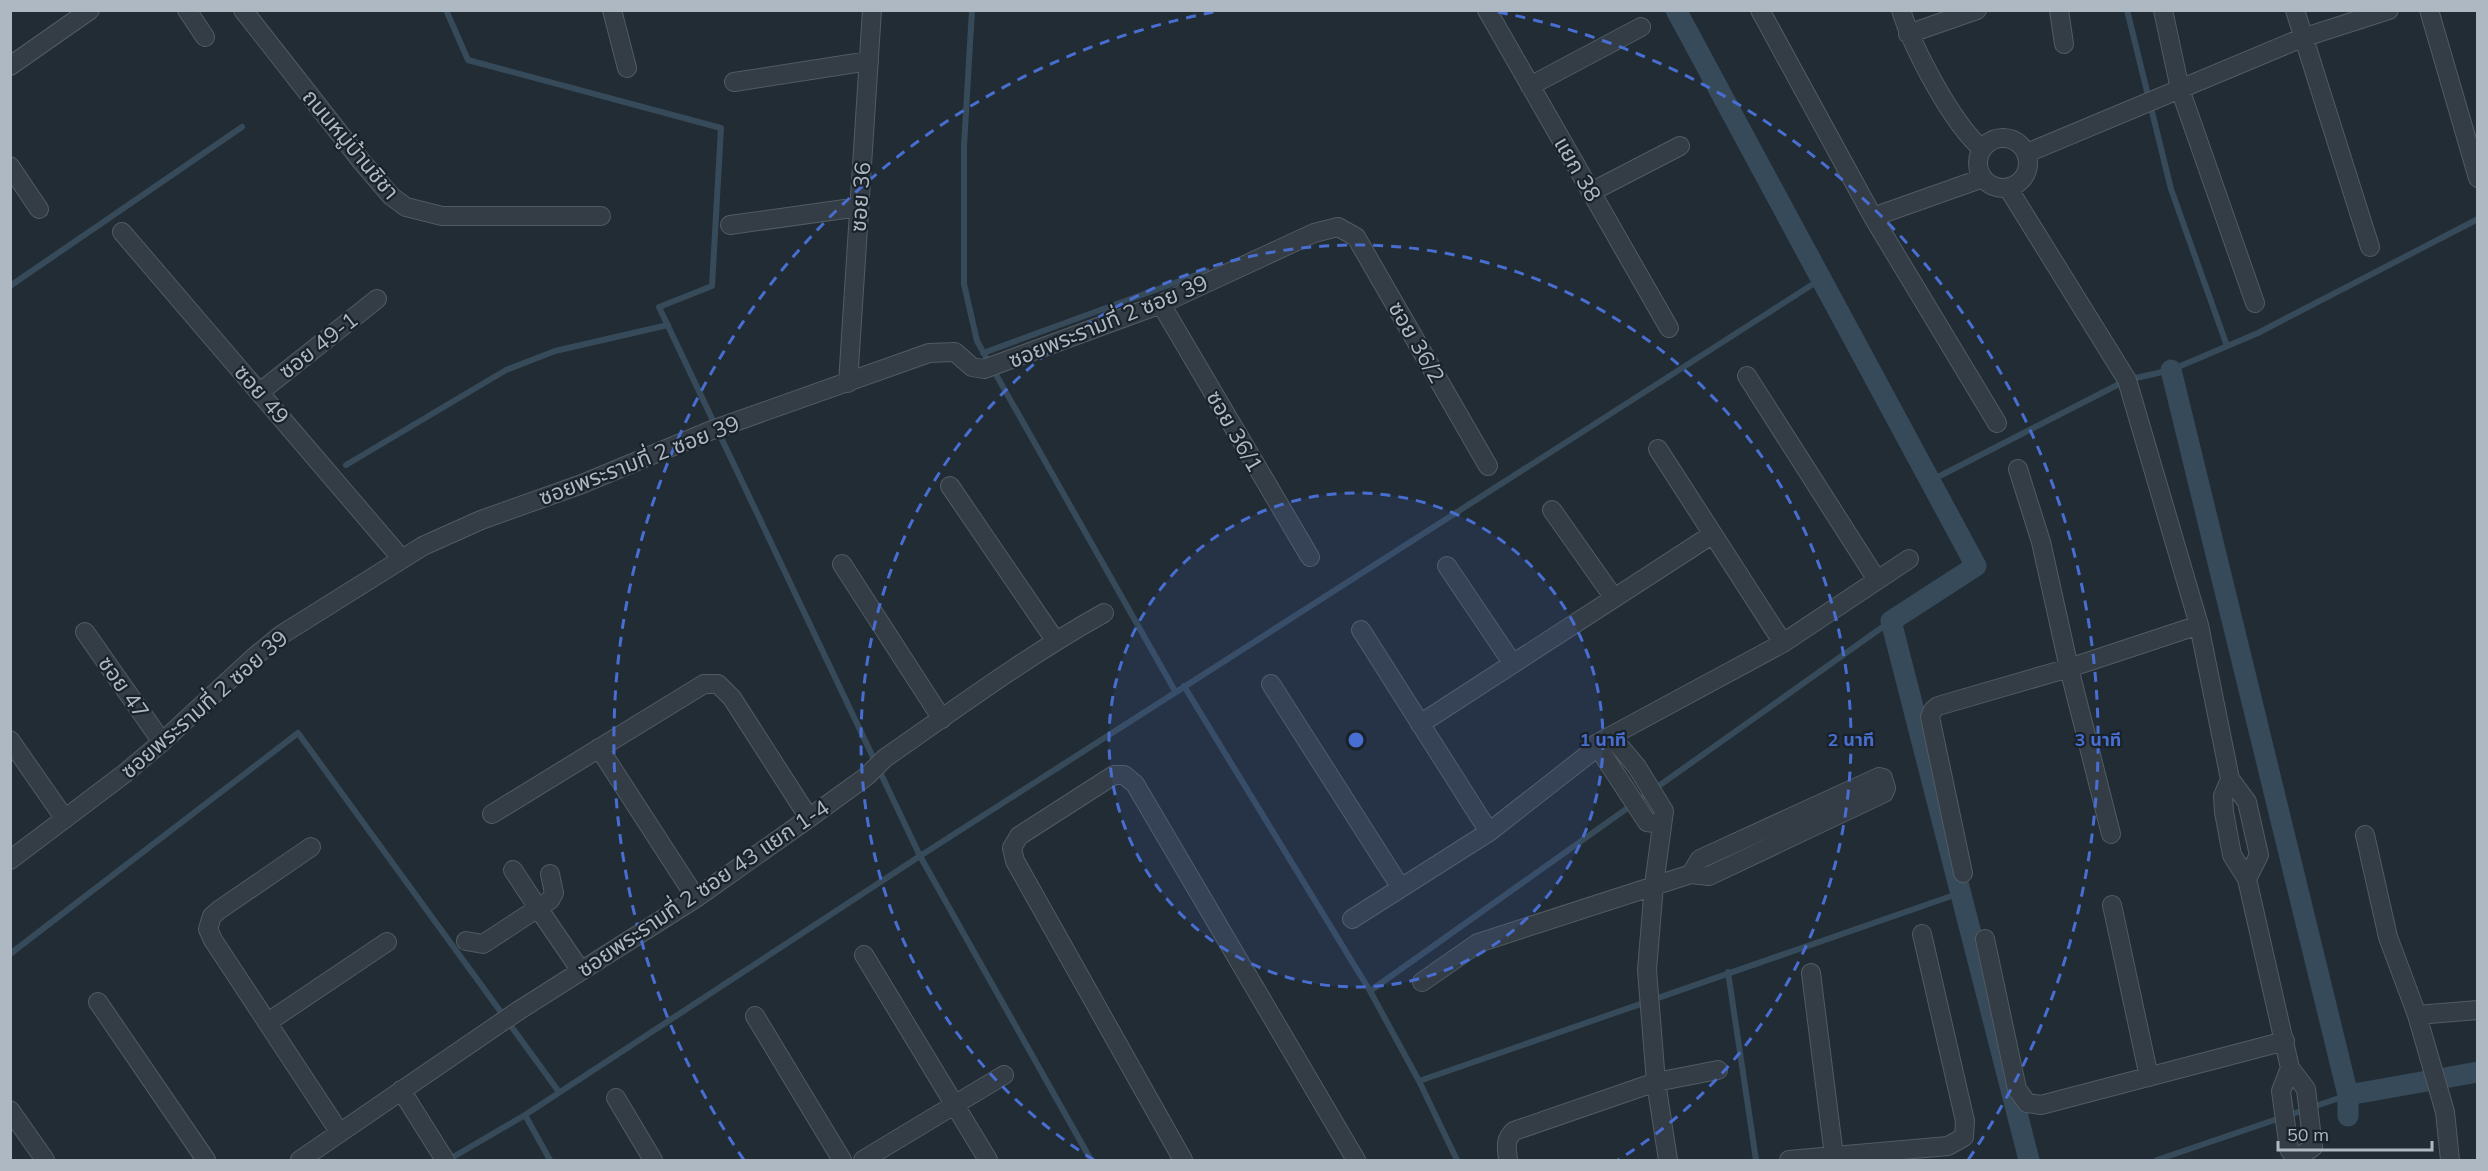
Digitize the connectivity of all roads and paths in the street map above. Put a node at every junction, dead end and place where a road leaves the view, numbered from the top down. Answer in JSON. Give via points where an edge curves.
{"nodes":[{"id":1,"x":90,"y":10,"type":"edge"},
{"id":2,"x":187,"y":10,"type":"edge"},
{"id":3,"x":243,"y":10,"type":"edge"},
{"id":4,"x":612,"y":10,"type":"edge"},
{"id":5,"x":872,"y":10,"type":"edge"},
{"id":6,"x":1487,"y":10,"type":"edge"},
{"id":7,"x":1760,"y":10,"type":"edge"},
{"id":8,"x":1900,"y":10,"type":"edge"},
{"id":9,"x":1977,"y":10,"type":"edge"},
{"id":10,"x":2059,"y":10,"type":"edge"},
{"id":11,"x":2163,"y":10,"type":"edge"},
{"id":12,"x":2295,"y":10,"type":"edge"},
{"id":13,"x":2389,"y":10,"type":"edge"},
{"id":14,"x":2429,"y":10,"type":"edge"},
{"id":15,"x":1641,"y":27,"type":"dead end"},
{"id":16,"x":1908,"y":34,"type":"junction"},
{"id":17,"x":205,"y":37,"type":"dead end"},
{"id":18,"x":2302,"y":38,"type":"junction"},
{"id":19,"x":2064,"y":45,"type":"dead end"},
{"id":20,"x":869,"y":61,"type":"junction"},
{"id":21,"x":10,"y":66,"type":"edge"},
{"id":22,"x":627,"y":68,"type":"dead end"},
{"id":23,"x":734,"y":82,"type":"dead end"},
{"id":24,"x":1530,"y":86,"type":"junction"},
{"id":25,"x":2180,"y":89,"type":"junction"},
{"id":26,"x":1680,"y":146,"type":"dead end"},
{"id":27,"x":1982,"y":149,"type":"junction"},
{"id":28,"x":2027,"y":153,"type":"junction"},
{"id":29,"x":10,"y":166,"type":"edge"},
{"id":30,"x":1983,"y":178,"type":"junction"},
{"id":31,"x":2478,"y":178,"type":"edge"},
{"id":32,"x":2007,"y":188,"type":"junction"},
{"id":33,"x":1591,"y":192,"type":"junction"},
{"id":34,"x":860,"y":207,"type":"junction"},
{"id":35,"x":39,"y":208,"type":"dead end"},
{"id":36,"x":601,"y":216,"type":"dead end"},
{"id":37,"x":1873,"y":217,"type":"junction"},
{"id":38,"x":730,"y":225,"type":"dead end"},
{"id":39,"x":1338,"y":227,"type":"joint"},
{"id":40,"x":122,"y":232,"type":"dead end"},
{"id":41,"x":2370,"y":247,"type":"dead end"},
{"id":42,"x":377,"y":299,"type":"dead end"},
{"id":43,"x":2255,"y":303,"type":"dead end"},
{"id":44,"x":1161,"y":304,"type":"junction"},
{"id":45,"x":1669,"y":328,"type":"dead end"},
{"id":46,"x":1747,"y":376,"type":"dead end"},
{"id":47,"x":848,"y":383,"type":"junction"},
{"id":48,"x":260,"y":392,"type":"junction"},
{"id":49,"x":1997,"y":423,"type":"dead end"},
{"id":50,"x":1658,"y":448,"type":"dead end"},
{"id":51,"x":1488,"y":466,"type":"dead end"},
{"id":52,"x":2018,"y":469,"type":"dead end"},
{"id":53,"x":950,"y":486,"type":"dead end"},
{"id":54,"x":1552,"y":510,"type":"dead end"},
{"id":55,"x":1713,"y":534,"type":"junction"},
{"id":56,"x":1310,"y":557,"type":"dead end"},
{"id":57,"x":401,"y":558,"type":"junction"},
{"id":58,"x":1910,"y":559,"type":"dead end"},
{"id":59,"x":842,"y":564,"type":"dead end"},
{"id":60,"x":1447,"y":566,"type":"dead end"},
{"id":61,"x":1877,"y":580,"type":"junction"},
{"id":62,"x":1614,"y":598,"type":"junction"},
{"id":63,"x":1104,"y":614,"type":"dead end"},
{"id":64,"x":2199,"y":625,"type":"junction"},
{"id":65,"x":1361,"y":630,"type":"dead end"},
{"id":66,"x":85,"y":632,"type":"dead end"},
{"id":67,"x":1055,"y":640,"type":"junction"},
{"id":68,"x":1782,"y":643,"type":"junction"},
{"id":69,"x":1513,"y":664,"type":"junction"},
{"id":70,"x":2069,"y":668,"type":"junction"},
{"id":71,"x":1271,"y":684,"type":"dead end"},
{"id":72,"x":942,"y":718,"type":"junction"},
{"id":73,"x":1420,"y":724,"type":"junction"},
{"id":74,"x":10,"y":740,"type":"edge"},
{"id":75,"x":1604,"y":740,"type":"junction"},
{"id":76,"x":162,"y":742,"type":"junction"},
{"id":77,"x":599,"y":748,"type":"junction"},
{"id":78,"x":2230,"y":779,"type":"junction"},
{"id":79,"x":492,"y":814,"type":"dead end"},
{"id":80,"x":809,"y":818,"type":"junction"},
{"id":81,"x":65,"y":819,"type":"junction"},
{"id":82,"x":1657,"y":819,"type":"junction"},
{"id":83,"x":1489,"y":832,"type":"junction"},
{"id":84,"x":2111,"y":834,"type":"dead end"},
{"id":85,"x":2366,"y":835,"type":"dead end"},
{"id":86,"x":311,"y":847,"type":"dead end"},
{"id":87,"x":10,"y":860,"type":"edge"},
{"id":88,"x":513,"y":870,"type":"dead end"},
{"id":89,"x":1963,"y":873,"type":"dead end"},
{"id":90,"x":550,"y":874,"type":"dead end"},
{"id":91,"x":1691,"y":874,"type":"junction"},
{"id":92,"x":2247,"y":879,"type":"junction"},
{"id":93,"x":1654,"y":885,"type":"junction"},
{"id":94,"x":1401,"y":888,"type":"junction"},
{"id":95,"x":696,"y":898,"type":"junction"},
{"id":96,"x":2112,"y":905,"type":"dead end"},
{"id":97,"x":538,"y":908,"type":"junction"},
{"id":98,"x":1352,"y":920,"type":"dead end"},
{"id":99,"x":1922,"y":934,"type":"dead end"},
{"id":100,"x":1985,"y":939,"type":"dead end"},
{"id":101,"x":466,"y":941,"type":"dead end"},
{"id":102,"x":387,"y":942,"type":"dead end"},
{"id":103,"x":864,"y":955,"type":"dead end"},
{"id":104,"x":581,"y":971,"type":"junction"},
{"id":105,"x":1811,"y":972,"type":"dead end"},
{"id":106,"x":1422,"y":982,"type":"dead end"},
{"id":107,"x":98,"y":1002,"type":"dead end"},
{"id":108,"x":2478,"y":1011,"type":"edge"},
{"id":109,"x":2417,"y":1015,"type":"junction"},
{"id":110,"x":755,"y":1016,"type":"dead end"},
{"id":111,"x":268,"y":1022,"type":"junction"},
{"id":112,"x":2285,"y":1041,"type":"junction"},
{"id":113,"x":2290,"y":1068,"type":"junction"},
{"id":114,"x":1718,"y":1070,"type":"dead end"},
{"id":115,"x":1004,"y":1075,"type":"dead end"},
{"id":116,"x":2149,"y":1077,"type":"junction"},
{"id":117,"x":1656,"y":1082,"type":"junction"},
{"id":118,"x":400,"y":1090,"type":"junction"},
{"id":119,"x":616,"y":1098,"type":"dead end"},
{"id":120,"x":955,"y":1105,"type":"junction"},
{"id":121,"x":10,"y":1110,"type":"edge"},
{"id":122,"x":340,"y":1133,"type":"junction"},
{"id":123,"x":441,"y":1154,"type":"edge"},
{"id":124,"x":1834,"y":1156,"type":"junction"},
{"id":125,"x":2296,"y":1160,"type":"edge"},
{"id":126,"x":45,"y":1161,"type":"edge"},
{"id":127,"x":206,"y":1161,"type":"edge"},
{"id":128,"x":300,"y":1161,"type":"edge"},
{"id":129,"x":653,"y":1161,"type":"edge"},
{"id":130,"x":842,"y":1161,"type":"edge"},
{"id":131,"x":863,"y":1161,"type":"edge"},
{"id":132,"x":988,"y":1161,"type":"edge"},
{"id":133,"x":1183,"y":1161,"type":"edge"},
{"id":134,"x":1356,"y":1161,"type":"edge"},
{"id":135,"x":1508,"y":1161,"type":"edge"},
{"id":136,"x":1668,"y":1161,"type":"edge"},
{"id":137,"x":1789,"y":1161,"type":"edge"},
{"id":138,"x":2450,"y":1161,"type":"edge"}],
"edges":[{"from":1,"to":21,"type":"street"},
{"from":2,"to":17,"type":"street"},
{"from":3,"to":36,"type":"street","name":"ถนนหมู่บ้านชิชา","via":[[362,162],[391,196],[406,207],[442,216]]},
{"from":4,"to":22,"type":"street"},
{"from":5,"to":20,"type":"street","name":"ซอย 36"},
{"from":6,"to":24,"type":"street","name":"แยก 38"},
{"from":7,"to":37,"type":"street"},
{"from":8,"to":16,"type":"street"},
{"from":9,"to":16,"type":"street"},
{"from":10,"to":19,"type":"street"},
{"from":11,"to":25,"type":"street"},
{"from":12,"to":18,"type":"street"},
{"from":13,"to":18,"type":"street"},
{"from":14,"to":31,"type":"street"},
{"from":15,"to":24,"type":"street"},
{"from":16,"to":27,"type":"street","via":[[1968,137]]},
{"from":18,"to":25,"type":"street"},
{"from":18,"to":41,"type":"street"},
{"from":20,"to":23,"type":"street"},
{"from":20,"to":34,"type":"street","name":"ซอย 36"},
{"from":24,"to":33,"type":"street","name":"แยก 38"},
{"from":25,"to":28,"type":"street"},
{"from":25,"to":43,"type":"street"},
{"from":26,"to":33,"type":"street"},
{"from":27,"to":28,"type":"street","via":[[2000,137],[2011,138]]},
{"from":27,"to":30,"type":"street","via":[[1978,169]]},
{"from":28,"to":32,"type":"street","via":[[2026,176]]},
{"from":29,"to":35,"type":"street"},
{"from":30,"to":32,"type":"street","via":[[1989,185]]},
{"from":30,"to":37,"type":"street"},
{"from":32,"to":64,"type":"street","via":[[2127,380]]},
{"from":33,"to":45,"type":"street","name":"แยก 38"},
{"from":34,"to":38,"type":"street"},
{"from":34,"to":47,"type":"street","name":"ซอย 36"},
{"from":37,"to":49,"type":"street"},
{"from":39,"to":44,"type":"street","name":"ซอยพระรามที่ 2 ซอย 39","via":[[1314,233]]},
{"from":39,"to":51,"type":"street","name":"ซอย 36/2","via":[[1356,237]]},
{"from":40,"to":48,"type":"street","name":"ซอย 49"},
{"from":42,"to":48,"type":"street","name":"ซอย 49-1"},
{"from":44,"to":47,"type":"street","name":"ซอยพระรามที่ 2 ซอย 39","via":[[984,369],[972,367],[955,352],[942,351]]},
{"from":44,"to":56,"type":"street","name":"ซอย 36/1"},
{"from":46,"to":61,"type":"street"},
{"from":47,"to":57,"type":"street","name":"ซอยพระรามที่ 2 ซอย 39","via":[[712,430],[582,484],[481,520]]},
{"from":48,"to":57,"type":"street","name":"ซอย 49"},
{"from":50,"to":55,"type":"street"},
{"from":52,"to":70,"type":"street","via":[[2041,542]]},
{"from":53,"to":67,"type":"street"},
{"from":54,"to":62,"type":"street"},
{"from":55,"to":62,"type":"street"},
{"from":55,"to":68,"type":"street"},
{"from":57,"to":76,"type":"street","name":"ซอยพระรามที่ 2 ซอย 39","via":[[280,635]]},
{"from":58,"to":61,"type":"street"},
{"from":59,"to":72,"type":"street"},
{"from":60,"to":69,"type":"street"},
{"from":61,"to":68,"type":"street"},
{"from":62,"to":69,"type":"street"},
{"from":63,"to":67,"type":"street","name":"ซอยพระรามที่ 2 ซอย 43 แยก 1-4"},
{"from":64,"to":70,"type":"street"},
{"from":64,"to":78,"type":"street"},
{"from":65,"to":73,"type":"street"},
{"from":66,"to":76,"type":"street","name":"ซอย 47"},
{"from":67,"to":72,"type":"street","name":"ซอยพระรามที่ 2 ซอย 43 แยก 1-4"},
{"from":68,"to":75,"type":"street"},
{"from":69,"to":73,"type":"street"},
{"from":70,"to":84,"type":"street"},
{"from":70,"to":89,"type":"street","via":[[1933,710],[1930,717]]},
{"from":71,"to":94,"type":"street"},
{"from":72,"to":80,"type":"street","name":"ซอยพระรามที่ 2 ซอย 43 แยก 1-4"},
{"from":73,"to":83,"type":"street"},
{"from":74,"to":81,"type":"street"},
{"from":75,"to":82,"type":"street","via":[[1633,798]]},
{"from":75,"to":82,"type":"street","via":[[1648,784]]},
{"from":75,"to":83,"type":"street"},
{"from":76,"to":81,"type":"street","name":"ซอยพระรามที่ 2 ซอย 39"},
{"from":77,"to":79,"type":"street"},
{"from":77,"to":80,"type":"street","via":[[704,684],[718,684],[732,699]]},
{"from":77,"to":95,"type":"street"},
{"from":78,"to":92,"type":"street","via":[[2223,796],[2224,813],[2232,855]]},
{"from":78,"to":92,"type":"street","via":[[2247,802],[2259,855]]},
{"from":80,"to":95,"type":"street","name":"ซอยพระรามที่ 2 ซอย 43 แยก 1-4"},
{"from":81,"to":87,"type":"street","name":"ซอยพระรามที่ 2 ซอย 39"},
{"from":82,"to":93,"type":"street"},
{"from":83,"to":94,"type":"street"},
{"from":85,"to":109,"type":"street","via":[[2388,937]]},
{"from":86,"to":111,"type":"street","via":[[219,910],[209,922],[213,940]]},
{"from":88,"to":97,"type":"street"},
{"from":90,"to":97,"type":"street","via":[[554,893]]},
{"from":91,"to":91,"type":"street","via":[[1700,859],[1883,778],[1884,793],[1709,876]]},
{"from":91,"to":93,"type":"street"},
{"from":92,"to":112,"type":"street"},
{"from":93,"to":106,"type":"street","via":[[1478,943]]},
{"from":93,"to":117,"type":"street","via":[[1647,970]]},
{"from":94,"to":98,"type":"street"},
{"from":95,"to":104,"type":"street","name":"ซอยพระรามที่ 2 ซอย 43 แยก 1-4"},
{"from":96,"to":116,"type":"street"},
{"from":97,"to":101,"type":"street","via":[[483,944]]},
{"from":97,"to":104,"type":"street"},
{"from":99,"to":124,"type":"street","via":[[1965,1120],[1964,1137],[1948,1146]]},
{"from":100,"to":116,"type":"street","via":[[2017,1089],[2027,1103],[2041,1105]]},
{"from":102,"to":111,"type":"street"},
{"from":103,"to":120,"type":"street"},
{"from":104,"to":118,"type":"street","name":"ซอยพระรามที่ 2 ซอย 43 แยก 1-4"},
{"from":105,"to":124,"type":"street"},
{"from":107,"to":127,"type":"street"},
{"from":108,"to":109,"type":"street"},
{"from":109,"to":138,"type":"street","via":[[2445,1112]]},
{"from":110,"to":130,"type":"street"},
{"from":111,"to":122,"type":"street"},
{"from":112,"to":113,"type":"street"},
{"from":112,"to":116,"type":"street"},
{"from":113,"to":125,"type":"street","via":[[2281,1091],[2289,1149]]},
{"from":113,"to":125,"type":"street","via":[[2306,1089],[2313,1147]]},
{"from":114,"to":117,"type":"street"},
{"from":115,"to":120,"type":"street"},
{"from":117,"to":135,"type":"street","via":[[1514,1131],[1506,1143]]},
{"from":117,"to":136,"type":"street"},
{"from":118,"to":122,"type":"street","name":"ซอยพระรามที่ 2 ซอย 43 แยก 1-4"},
{"from":118,"to":123,"type":"street"},
{"from":119,"to":129,"type":"street"},
{"from":120,"to":131,"type":"street"},
{"from":120,"to":132,"type":"street"},
{"from":121,"to":126,"type":"street"},
{"from":122,"to":128,"type":"street","name":"ซอยพระรามที่ 2 ซอย 43 แยก 1-4"},
{"from":124,"to":137,"type":"street"},
{"from":133,"to":134,"type":"street","via":[[1015,861],[1012,848],[1019,836],[1114,775],[1124,775],[1135,784]]}]}
